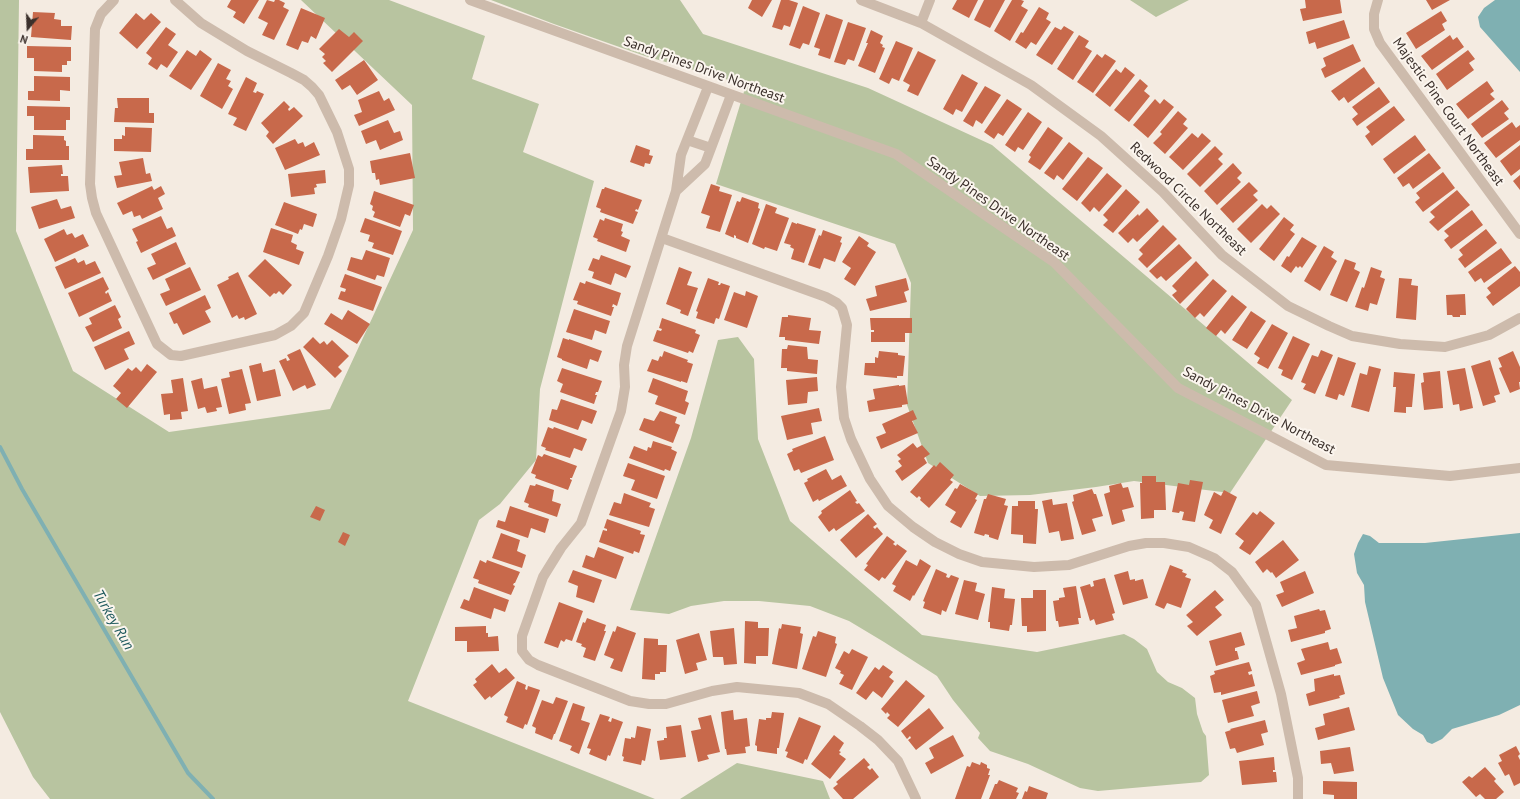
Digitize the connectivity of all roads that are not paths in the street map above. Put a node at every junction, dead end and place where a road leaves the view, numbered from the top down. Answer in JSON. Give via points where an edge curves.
{"nodes":[{"id":1,"x":114,"y":0,"type":"edge"},
{"id":2,"x":175,"y":0,"type":"edge"},
{"id":3,"x":470,"y":0,"type":"edge"},
{"id":4,"x":861,"y":0,"type":"edge"},
{"id":5,"x":930,"y":0,"type":"edge"},
{"id":6,"x":1378,"y":0,"type":"edge"},
{"id":7,"x":921,"y":23,"type":"junction"},
{"id":8,"x":708,"y":87,"type":"junction"},
{"id":9,"x":732,"y":95,"type":"junction"},
{"id":10,"x":687,"y":140,"type":"junction"},
{"id":11,"x":711,"y":148,"type":"junction"},
{"id":12,"x":676,"y":191,"type":"junction"},
{"id":13,"x":1520,"y":234,"type":"edge"},
{"id":14,"x":662,"y":238,"type":"junction"},
{"id":15,"x":1520,"y":318,"type":"edge"},
{"id":16,"x":1520,"y":468,"type":"edge"},
{"id":17,"x":916,"y":799,"type":"edge"},
{"id":18,"x":1298,"y":799,"type":"edge"}],
"edges":[{"from":1,"to":2,"type":"street","via":[[101,14],[94,34],[90,184],[92,198],[96,213],[157,344],[171,355],[181,356],[275,335],[291,326],[304,313],[341,219],[349,169],[337,132],[320,95],[312,87],[304,80],[247,52],[201,22]]},
{"from":3,"to":8,"type":"street","name":"Sandy Pines Drive Northeast"},
{"from":4,"to":7,"type":"street","name":"Redwood Circle Northeast"},
{"from":5,"to":7,"type":"street"},
{"from":6,"to":13,"type":"street","name":"Majestic Pine Court Northeast","via":[[1374,14],[1374,29],[1380,43]]},
{"from":7,"to":15,"type":"street","name":"Redwood Circle Northeast","via":[[1031,85],[1101,136],[1163,192],[1222,255],[1288,306],[1352,336],[1400,344],[1445,347],[1489,335]]},
{"from":8,"to":9,"type":"street","name":"Sandy Pines Drive Northeast"},
{"from":8,"to":10,"type":"street"},
{"from":9,"to":11,"type":"street"},
{"from":9,"to":16,"type":"street","name":"Sandy Pines Drive Northeast","via":[[896,154],[1054,262],[1178,388],[1326,465],[1450,476]]},
{"from":10,"to":11,"type":"street"},
{"from":10,"to":12,"type":"street","via":[[681,155]]},
{"from":11,"to":12,"type":"street","via":[[705,164]]},
{"from":12,"to":14,"type":"street"},
{"from":14,"to":17,"type":"street","via":[[627,346],[621,411],[581,522],[543,577],[522,636],[522,651],[529,660],[538,665],[630,701],[649,704],[666,704],[712,690],[737,687],[799,693],[828,704],[878,740],[898,761]]},
{"from":14,"to":18,"type":"street","via":[[826,297],[842,308],[847,325],[840,387],[844,418],[851,439],[870,479],[888,506],[935,542],[982,562],[1034,567],[1069,564],[1128,546],[1164,542],[1189,547],[1214,558],[1232,572],[1256,605],[1281,694],[1298,778]]}]}
